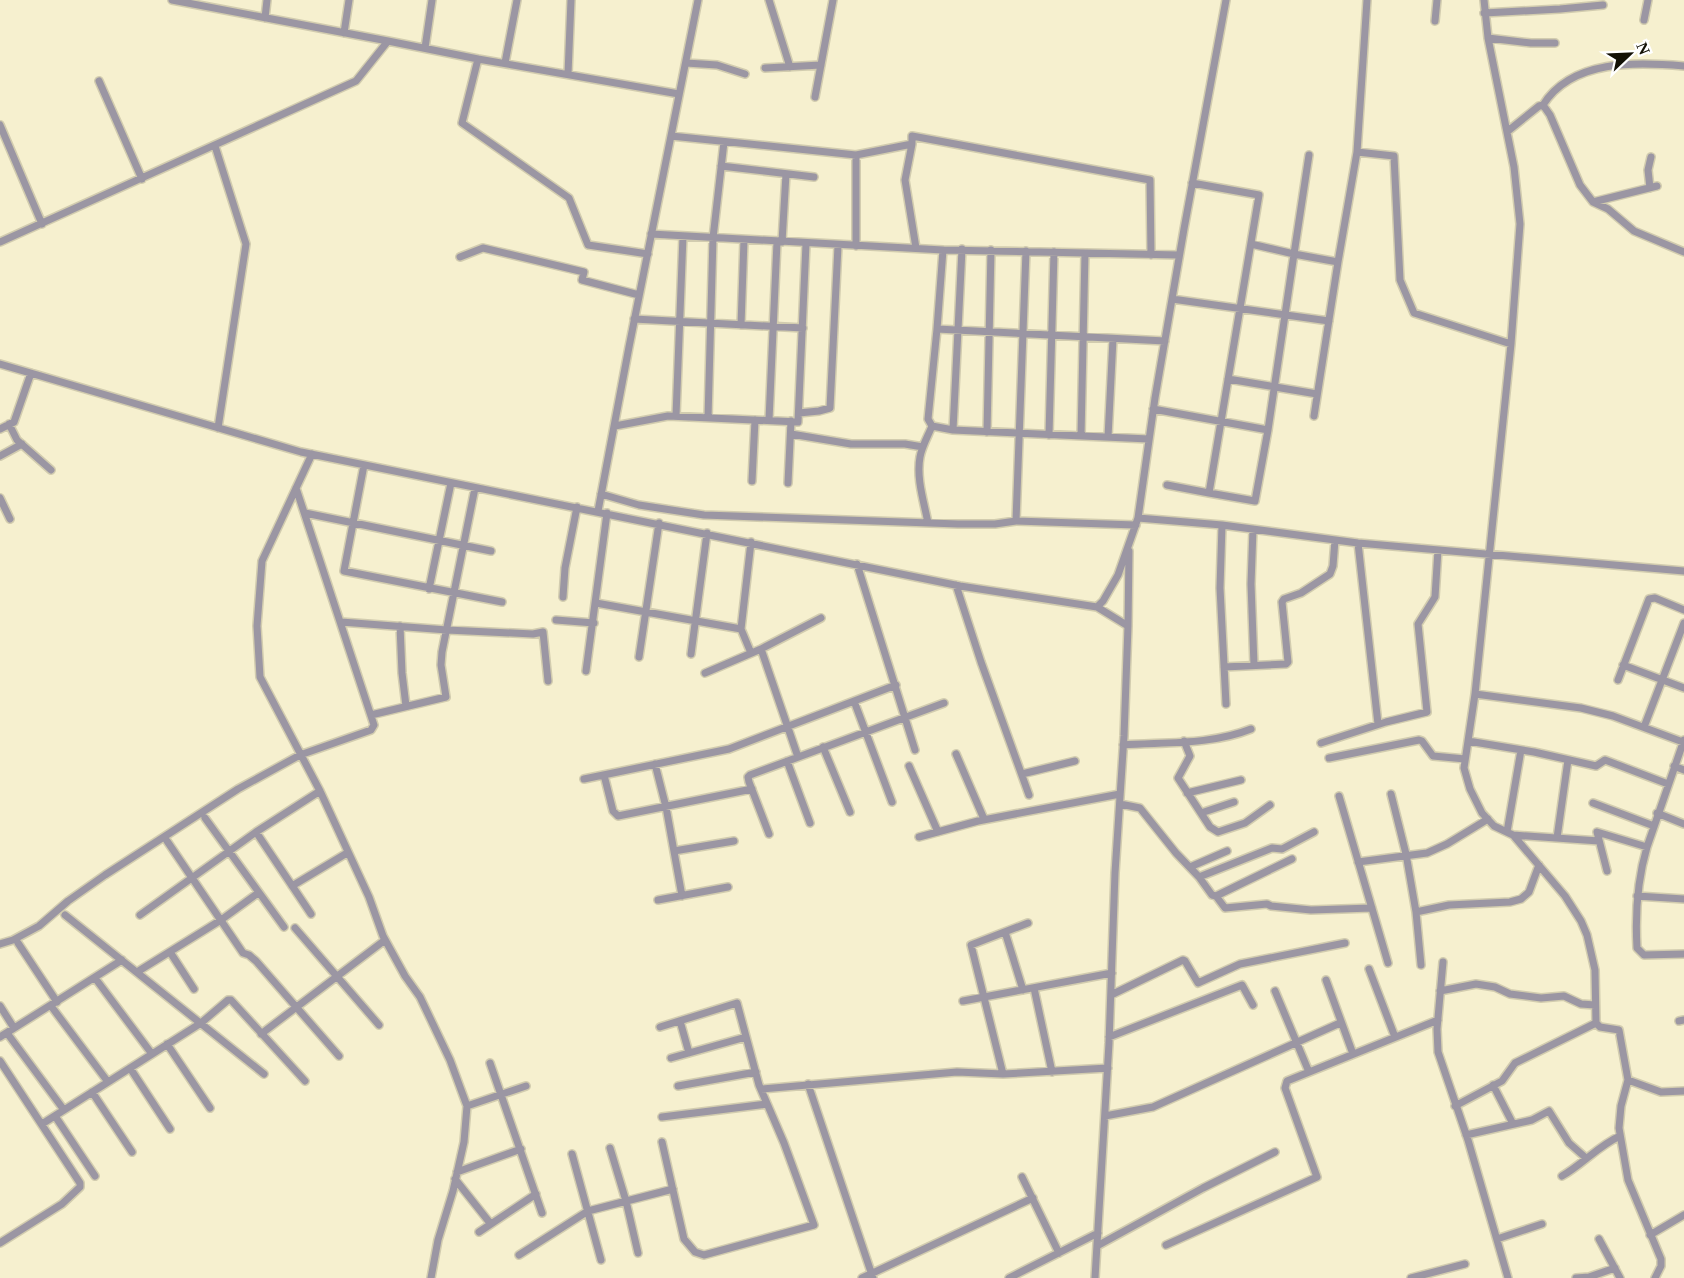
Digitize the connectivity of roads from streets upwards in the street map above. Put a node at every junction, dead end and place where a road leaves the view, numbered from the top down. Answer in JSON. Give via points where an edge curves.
{"nodes":[{"id":1,"x":172,"y":0,"type":"edge"},
{"id":2,"x":267,"y":0,"type":"edge"},
{"id":3,"x":349,"y":0,"type":"edge"},
{"id":4,"x":432,"y":0,"type":"edge"},
{"id":5,"x":517,"y":0,"type":"edge"},
{"id":6,"x":571,"y":0,"type":"edge"},
{"id":7,"x":698,"y":0,"type":"edge"},
{"id":8,"x":769,"y":0,"type":"edge"},
{"id":9,"x":833,"y":0,"type":"edge"},
{"id":10,"x":1226,"y":0,"type":"edge"},
{"id":11,"x":1367,"y":0,"type":"edge"},
{"id":12,"x":1437,"y":0,"type":"edge"},
{"id":13,"x":1484,"y":0,"type":"edge"},
{"id":14,"x":1648,"y":0,"type":"edge"},
{"id":15,"x":207,"y":3,"type":"edge"},
{"id":16,"x":1603,"y":5,"type":"dead end"},
{"id":17,"x":1484,"y":13,"type":"junction"},
{"id":18,"x":265,"y":18,"type":"junction"},
{"id":19,"x":1644,"y":20,"type":"dead end"},
{"id":20,"x":1435,"y":21,"type":"dead end"},
{"id":21,"x":344,"y":33,"type":"junction"},
{"id":22,"x":1488,"y":38,"type":"junction"},
{"id":23,"x":388,"y":41,"type":"junction"},
{"id":24,"x":1555,"y":43,"type":"dead end"},
{"id":25,"x":425,"y":48,"type":"junction"},
{"id":26,"x":478,"y":59,"type":"junction"},
{"id":27,"x":505,"y":63,"type":"junction"},
{"id":28,"x":686,"y":63,"type":"junction"},
{"id":29,"x":820,"y":65,"type":"junction"},
{"id":30,"x":1684,"y":66,"type":"edge"},
{"id":31,"x":790,"y":67,"type":"junction"},
{"id":32,"x":765,"y":68,"type":"dead end"},
{"id":33,"x":568,"y":74,"type":"junction"},
{"id":34,"x":745,"y":74,"type":"dead end"},
{"id":35,"x":99,"y":81,"type":"dead end"},
{"id":36,"x":680,"y":94,"type":"junction"},
{"id":37,"x":815,"y":97,"type":"dead end"},
{"id":38,"x":1543,"y":105,"type":"junction"},
{"id":39,"x":0,"y":125,"type":"edge"},
{"id":40,"x":1508,"y":131,"type":"junction"},
{"id":41,"x":671,"y":136,"type":"junction"},
{"id":42,"x":724,"y":142,"type":"junction"},
{"id":43,"x":912,"y":144,"type":"junction"},
{"id":44,"x":215,"y":146,"type":"junction"},
{"id":45,"x":1357,"y":152,"type":"junction"},
{"id":46,"x":856,"y":155,"type":"junction"},
{"id":47,"x":1309,"y":155,"type":"dead end"},
{"id":48,"x":1651,"y":157,"type":"dead end"},
{"id":49,"x":721,"y":166,"type":"junction"},
{"id":50,"x":786,"y":174,"type":"junction"},
{"id":51,"x":814,"y":177,"type":"dead end"},
{"id":52,"x":142,"y":179,"type":"junction"},
{"id":53,"x":1192,"y":183,"type":"junction"},
{"id":54,"x":1593,"y":202,"type":"junction"},
{"id":55,"x":42,"y":224,"type":"junction"},
{"id":56,"x":651,"y":234,"type":"junction"},
{"id":57,"x":683,"y":236,"type":"junction"},
{"id":58,"x":713,"y":238,"type":"junction"},
{"id":59,"x":744,"y":240,"type":"junction"},
{"id":60,"x":0,"y":242,"type":"edge"},
{"id":61,"x":780,"y":242,"type":"junction"},
{"id":62,"x":806,"y":244,"type":"junction"},
{"id":63,"x":1251,"y":244,"type":"junction"},
{"id":64,"x":838,"y":246,"type":"junction"},
{"id":65,"x":856,"y":246,"type":"junction"},
{"id":66,"x":916,"y":248,"type":"junction"},
{"id":67,"x":962,"y":249,"type":"junction"},
{"id":68,"x":943,"y":250,"type":"junction"},
{"id":69,"x":991,"y":250,"type":"junction"},
{"id":70,"x":1026,"y":251,"type":"junction"},
{"id":71,"x":1054,"y":252,"type":"junction"},
{"id":72,"x":1684,"y":252,"type":"edge"},
{"id":73,"x":1085,"y":253,"type":"junction"},
{"id":74,"x":648,"y":254,"type":"junction"},
{"id":75,"x":1294,"y":254,"type":"junction"},
{"id":76,"x":1151,"y":255,"type":"junction"},
{"id":77,"x":1179,"y":255,"type":"junction"},
{"id":78,"x":460,"y":257,"type":"dead end"},
{"id":79,"x":1338,"y":262,"type":"junction"},
{"id":80,"x":639,"y":295,"type":"junction"},
{"id":81,"x":1172,"y":299,"type":"junction"},
{"id":82,"x":1240,"y":309,"type":"junction"},
{"id":83,"x":1285,"y":315,"type":"junction"},
{"id":84,"x":634,"y":319,"type":"junction"},
{"id":85,"x":679,"y":321,"type":"junction"},
{"id":86,"x":1329,"y":321,"type":"junction"},
{"id":87,"x":710,"y":323,"type":"junction"},
{"id":88,"x":741,"y":325,"type":"junction"},
{"id":89,"x":773,"y":326,"type":"junction"},
{"id":90,"x":803,"y":328,"type":"junction"},
{"id":91,"x":937,"y":329,"type":"junction"},
{"id":92,"x":958,"y":330,"type":"junction"},
{"id":93,"x":989,"y":332,"type":"junction"},
{"id":94,"x":1023,"y":334,"type":"junction"},
{"id":95,"x":1052,"y":335,"type":"junction"},
{"id":96,"x":1083,"y":337,"type":"junction"},
{"id":97,"x":1113,"y":339,"type":"junction"},
{"id":98,"x":1164,"y":341,"type":"junction"},
{"id":99,"x":1511,"y":344,"type":"junction"},
{"id":100,"x":0,"y":364,"type":"edge"},
{"id":101,"x":31,"y":373,"type":"junction"},
{"id":102,"x":1228,"y":379,"type":"junction"},
{"id":103,"x":1274,"y":387,"type":"junction"},
{"id":104,"x":1317,"y":394,"type":"junction"},
{"id":105,"x":1153,"y":409,"type":"junction"},
{"id":106,"x":799,"y":413,"type":"junction"},
{"id":107,"x":676,"y":416,"type":"junction"},
{"id":108,"x":1314,"y":416,"type":"dead end"},
{"id":109,"x":708,"y":418,"type":"junction"},
{"id":110,"x":755,"y":420,"type":"junction"},
{"id":111,"x":769,"y":420,"type":"junction"},
{"id":112,"x":792,"y":421,"type":"junction"},
{"id":113,"x":1221,"y":421,"type":"junction"},
{"id":114,"x":9,"y":424,"type":"junction"},
{"id":115,"x":615,"y":426,"type":"junction"},
{"id":116,"x":932,"y":426,"type":"junction"},
{"id":117,"x":218,"y":428,"type":"junction"},
{"id":118,"x":0,"y":429,"type":"edge"},
{"id":119,"x":953,"y":430,"type":"junction"},
{"id":120,"x":1268,"y":430,"type":"junction"},
{"id":121,"x":987,"y":432,"type":"junction"},
{"id":122,"x":1020,"y":433,"type":"junction"},
{"id":123,"x":791,"y":434,"type":"junction"},
{"id":124,"x":1049,"y":435,"type":"junction"},
{"id":125,"x":1081,"y":436,"type":"junction"},
{"id":126,"x":1108,"y":437,"type":"junction"},
{"id":127,"x":1149,"y":439,"type":"junction"},
{"id":128,"x":22,"y":444,"type":"junction"},
{"id":129,"x":923,"y":447,"type":"junction"},
{"id":130,"x":312,"y":454,"type":"junction"},
{"id":131,"x":0,"y":456,"type":"edge"},
{"id":132,"x":364,"y":465,"type":"junction"},
{"id":133,"x":51,"y":470,"type":"dead end"},
{"id":134,"x":752,"y":481,"type":"dead end"},
{"id":135,"x":451,"y":483,"type":"junction"},
{"id":136,"x":788,"y":483,"type":"dead end"},
{"id":137,"x":1167,"y":485,"type":"dead end"},
{"id":138,"x":296,"y":488,"type":"junction"},
{"id":139,"x":475,"y":488,"type":"junction"},
{"id":140,"x":1209,"y":493,"type":"junction"},
{"id":141,"x":602,"y":494,"type":"junction"},
{"id":142,"x":0,"y":498,"type":"edge"},
{"id":143,"x":577,"y":507,"type":"junction"},
{"id":144,"x":598,"y":511,"type":"junction"},
{"id":145,"x":305,"y":513,"type":"junction"},
{"id":146,"x":607,"y":513,"type":"junction"},
{"id":147,"x":10,"y":519,"type":"dead end"},
{"id":148,"x":1016,"y":520,"type":"junction"},
{"id":149,"x":1137,"y":521,"type":"junction"},
{"id":150,"x":354,"y":522,"type":"junction"},
{"id":151,"x":928,"y":523,"type":"junction"},
{"id":152,"x":658,"y":524,"type":"junction"},
{"id":153,"x":1222,"y":525,"type":"junction"},
{"id":154,"x":1253,"y":529,"type":"junction"},
{"id":155,"x":707,"y":533,"type":"junction"},
{"id":156,"x":439,"y":540,"type":"junction"},
{"id":157,"x":1335,"y":540,"type":"junction"},
{"id":158,"x":751,"y":542,"type":"junction"},
{"id":159,"x":1358,"y":543,"type":"junction"},
{"id":160,"x":463,"y":545,"type":"junction"},
{"id":161,"x":1129,"y":546,"type":"junction"},
{"id":162,"x":1438,"y":550,"type":"junction"},
{"id":163,"x":491,"y":551,"type":"dead end"},
{"id":164,"x":1489,"y":555,"type":"junction"},
{"id":165,"x":856,"y":564,"type":"junction"},
{"id":166,"x":1684,"y":571,"type":"edge"},
{"id":167,"x":956,"y":585,"type":"junction"},
{"id":168,"x":429,"y":589,"type":"junction"},
{"id":169,"x":454,"y":593,"type":"junction"},
{"id":170,"x":563,"y":597,"type":"dead end"},
{"id":171,"x":502,"y":602,"type":"dead end"},
{"id":172,"x":596,"y":603,"type":"junction"},
{"id":173,"x":1097,"y":607,"type":"junction"},
{"id":174,"x":1684,"y":610,"type":"edge"},
{"id":175,"x":646,"y":612,"type":"junction"},
{"id":176,"x":821,"y":618,"type":"dead end"},
{"id":177,"x":556,"y":620,"type":"dead end"},
{"id":178,"x":696,"y":621,"type":"junction"},
{"id":179,"x":340,"y":622,"type":"junction"},
{"id":180,"x":594,"y":623,"type":"junction"},
{"id":181,"x":1684,"y":623,"type":"edge"},
{"id":182,"x":400,"y":626,"type":"junction"},
{"id":183,"x":1128,"y":626,"type":"junction"},
{"id":184,"x":741,"y":629,"type":"junction"},
{"id":185,"x":447,"y":630,"type":"junction"},
{"id":186,"x":761,"y":649,"type":"junction"},
{"id":187,"x":751,"y":653,"type":"junction"},
{"id":188,"x":691,"y":654,"type":"dead end"},
{"id":189,"x":639,"y":657,"type":"dead end"},
{"id":190,"x":1254,"y":665,"type":"junction"},
{"id":191,"x":1623,"y":665,"type":"junction"},
{"id":192,"x":1224,"y":668,"type":"junction"},
{"id":193,"x":586,"y":671,"type":"dead end"},
{"id":194,"x":705,"y":673,"type":"dead end"},
{"id":195,"x":1618,"y":680,"type":"dead end"},
{"id":196,"x":1663,"y":680,"type":"junction"},
{"id":197,"x":548,"y":681,"type":"dead end"},
{"id":198,"x":896,"y":685,"type":"junction"},
{"id":199,"x":1684,"y":688,"type":"edge"},
{"id":200,"x":1475,"y":694,"type":"junction"},
{"id":201,"x":854,"y":701,"type":"junction"},
{"id":202,"x":944,"y":702,"type":"dead end"},
{"id":203,"x":1226,"y":704,"type":"dead end"},
{"id":204,"x":406,"y":706,"type":"junction"},
{"id":205,"x":371,"y":715,"type":"junction"},
{"id":206,"x":905,"y":716,"type":"junction"},
{"id":207,"x":1378,"y":724,"type":"junction"},
{"id":208,"x":1644,"y":727,"type":"junction"},
{"id":209,"x":786,"y":728,"type":"junction"},
{"id":210,"x":1251,"y":729,"type":"dead end"},
{"id":211,"x":865,"y":731,"type":"junction"},
{"id":212,"x":1184,"y":741,"type":"junction"},
{"id":213,"x":1468,"y":741,"type":"junction"},
{"id":214,"x":1684,"y":741,"type":"edge"},
{"id":215,"x":1321,"y":743,"type":"dead end"},
{"id":216,"x":1123,"y":745,"type":"junction"},
{"id":217,"x":823,"y":747,"type":"junction"},
{"id":218,"x":915,"y":750,"type":"dead end"},
{"id":219,"x":1521,"y":750,"type":"junction"},
{"id":220,"x":300,"y":754,"type":"junction"},
{"id":221,"x":956,"y":754,"type":"dead end"},
{"id":222,"x":798,"y":757,"type":"junction"},
{"id":223,"x":1329,"y":758,"type":"dead end"},
{"id":224,"x":1465,"y":759,"type":"junction"},
{"id":225,"x":1568,"y":760,"type":"junction"},
{"id":226,"x":787,"y":761,"type":"junction"},
{"id":227,"x":1075,"y":761,"type":"dead end"},
{"id":228,"x":655,"y":764,"type":"junction"},
{"id":229,"x":909,"y":766,"type":"dead end"},
{"id":230,"x":1674,"y":766,"type":"junction"},
{"id":231,"x":1684,"y":770,"type":"edge"},
{"id":232,"x":1022,"y":774,"type":"junction"},
{"id":233,"x":604,"y":775,"type":"junction"},
{"id":234,"x":584,"y":779,"type":"dead end"},
{"id":235,"x":1241,"y":780,"type":"dead end"},
{"id":236,"x":1668,"y":784,"type":"junction"},
{"id":237,"x":752,"y":789,"type":"junction"},
{"id":238,"x":320,"y":791,"type":"junction"},
{"id":239,"x":1187,"y":793,"type":"junction"},
{"id":240,"x":1120,"y":794,"type":"junction"},
{"id":241,"x":1391,"y":794,"type":"dead end"},
{"id":242,"x":1029,"y":795,"type":"dead end"},
{"id":243,"x":1339,"y":796,"type":"dead end"},
{"id":244,"x":892,"y":802,"type":"dead end"},
{"id":245,"x":1234,"y":802,"type":"dead end"},
{"id":246,"x":1593,"y":803,"type":"dead end"},
{"id":247,"x":1120,"y":804,"type":"junction"},
{"id":248,"x":1270,"y":805,"type":"dead end"},
{"id":249,"x":666,"y":807,"type":"junction"},
{"id":250,"x":850,"y":812,"type":"dead end"},
{"id":251,"x":1201,"y":813,"type":"junction"},
{"id":252,"x":1658,"y":813,"type":"junction"},
{"id":253,"x":205,"y":818,"type":"dead end"},
{"id":254,"x":984,"y":819,"type":"junction"},
{"id":255,"x":1488,"y":819,"type":"junction"},
{"id":256,"x":810,"y":823,"type":"dead end"},
{"id":257,"x":1684,"y":824,"type":"edge"},
{"id":258,"x":1654,"y":826,"type":"junction"},
{"id":259,"x":256,"y":832,"type":"junction"},
{"id":260,"x":938,"y":832,"type":"junction"},
{"id":261,"x":1314,"y":832,"type":"dead end"},
{"id":262,"x":769,"y":834,"type":"dead end"},
{"id":263,"x":1510,"y":834,"type":"junction"},
{"id":264,"x":919,"y":837,"type":"dead end"},
{"id":265,"x":1557,"y":838,"type":"junction"},
{"id":266,"x":167,"y":841,"type":"dead end"},
{"id":267,"x":734,"y":841,"type":"dead end"},
{"id":268,"x":1599,"y":841,"type":"junction"},
{"id":269,"x":1647,"y":847,"type":"junction"},
{"id":270,"x":229,"y":851,"type":"junction"},
{"id":271,"x":674,"y":851,"type":"junction"},
{"id":272,"x":1227,"y":851,"type":"dead end"},
{"id":273,"x":348,"y":853,"type":"junction"},
{"id":274,"x":1406,"y":855,"type":"junction"},
{"id":275,"x":1292,"y":859,"type":"dead end"},
{"id":276,"x":1359,"y":862,"type":"junction"},
{"id":277,"x":1539,"y":865,"type":"junction"},
{"id":278,"x":1190,"y":867,"type":"junction"},
{"id":279,"x":1607,"y":871,"type":"dead end"},
{"id":280,"x":193,"y":877,"type":"junction"},
{"id":281,"x":1199,"y":877,"type":"junction"},
{"id":282,"x":292,"y":886,"type":"junction"},
{"id":283,"x":728,"y":887,"type":"dead end"},
{"id":284,"x":258,"y":894,"type":"junction"},
{"id":285,"x":682,"y":896,"type":"junction"},
{"id":286,"x":1216,"y":896,"type":"junction"},
{"id":287,"x":1637,"y":896,"type":"junction"},
{"id":288,"x":1684,"y":899,"type":"edge"},
{"id":289,"x":658,"y":900,"type":"dead end"},
{"id":290,"x":1372,"y":908,"type":"junction"},
{"id":291,"x":1416,"y":912,"type":"junction"},
{"id":292,"x":311,"y":914,"type":"dead end"},
{"id":293,"x":65,"y":915,"type":"dead end"},
{"id":294,"x":140,"y":915,"type":"dead end"},
{"id":295,"x":222,"y":920,"type":"junction"},
{"id":296,"x":1028,"y":923,"type":"dead end"},
{"id":297,"x":284,"y":927,"type":"dead end"},
{"id":298,"x":295,"y":928,"type":"dead end"},
{"id":299,"x":1005,"y":932,"type":"junction"},
{"id":300,"x":385,"y":940,"type":"junction"},
{"id":301,"x":1345,"y":943,"type":"dead end"},
{"id":302,"x":0,"y":944,"type":"edge"},
{"id":303,"x":18,"y":944,"type":"dead end"},
{"id":304,"x":170,"y":952,"type":"junction"},
{"id":305,"x":1684,"y":954,"type":"edge"},
{"id":306,"x":122,"y":960,"type":"junction"},
{"id":307,"x":1443,"y":962,"type":"dead end"},
{"id":308,"x":1388,"y":963,"type":"dead end"},
{"id":309,"x":1421,"y":965,"type":"dead end"},
{"id":310,"x":1369,"y":969,"type":"dead end"},
{"id":311,"x":137,"y":972,"type":"junction"},
{"id":312,"x":1112,"y":973,"type":"junction"},
{"id":313,"x":337,"y":977,"type":"junction"},
{"id":314,"x":94,"y":978,"type":"junction"},
{"id":315,"x":1326,"y":980,"type":"dead end"},
{"id":316,"x":1034,"y":988,"type":"junction"},
{"id":317,"x":194,"y":989,"type":"dead end"},
{"id":318,"x":1023,"y":990,"type":"junction"},
{"id":319,"x":1275,"y":990,"type":"dead end"},
{"id":320,"x":1440,"y":991,"type":"junction"},
{"id":321,"x":1111,"y":995,"type":"junction"},
{"id":322,"x":985,"y":997,"type":"junction"},
{"id":323,"x":963,"y":1001,"type":"dead end"},
{"id":324,"x":54,"y":1004,"type":"junction"},
{"id":325,"x":1253,"y":1005,"type":"dead end"},
{"id":326,"x":1595,"y":1005,"type":"junction"},
{"id":327,"x":0,"y":1006,"type":"edge"},
{"id":328,"x":297,"y":1008,"type":"junction"},
{"id":329,"x":1438,"y":1020,"type":"junction"},
{"id":330,"x":680,"y":1021,"type":"junction"},
{"id":331,"x":201,"y":1023,"type":"junction"},
{"id":332,"x":1340,"y":1023,"type":"junction"},
{"id":333,"x":1596,"y":1023,"type":"junction"},
{"id":334,"x":379,"y":1025,"type":"dead end"},
{"id":335,"x":660,"y":1027,"type":"dead end"},
{"id":336,"x":14,"y":1028,"type":"junction"},
{"id":337,"x":261,"y":1034,"type":"junction"},
{"id":338,"x":3,"y":1035,"type":"edge"},
{"id":339,"x":746,"y":1037,"type":"junction"},
{"id":340,"x":1109,"y":1037,"type":"junction"},
{"id":341,"x":1395,"y":1037,"type":"junction"},
{"id":342,"x":1296,"y":1041,"type":"junction"},
{"id":343,"x":167,"y":1044,"type":"junction"},
{"id":344,"x":688,"y":1053,"type":"junction"},
{"id":345,"x":152,"y":1054,"type":"junction"},
{"id":346,"x":1353,"y":1054,"type":"junction"},
{"id":347,"x":339,"y":1056,"type":"dead end"},
{"id":348,"x":671,"y":1058,"type":"dead end"},
{"id":349,"x":0,"y":1061,"type":"edge"},
{"id":350,"x":490,"y":1063,"type":"dead end"},
{"id":351,"x":130,"y":1068,"type":"junction"},
{"id":352,"x":1108,"y":1068,"type":"junction"},
{"id":353,"x":756,"y":1072,"type":"junction"},
{"id":354,"x":1052,"y":1072,"type":"junction"},
{"id":355,"x":1309,"y":1072,"type":"junction"},
{"id":356,"x":264,"y":1074,"type":"dead end"},
{"id":357,"x":1004,"y":1074,"type":"junction"},
{"id":358,"x":1628,"y":1080,"type":"junction"},
{"id":359,"x":305,"y":1081,"type":"dead end"},
{"id":360,"x":108,"y":1082,"type":"junction"},
{"id":361,"x":807,"y":1084,"type":"junction"},
{"id":362,"x":1493,"y":1085,"type":"junction"},
{"id":363,"x":526,"y":1086,"type":"dead end"},
{"id":364,"x":678,"y":1086,"type":"dead end"},
{"id":365,"x":761,"y":1089,"type":"junction"},
{"id":366,"x":1684,"y":1091,"type":"edge"},
{"id":367,"x":92,"y":1092,"type":"junction"},
{"id":368,"x":502,"y":1094,"type":"junction"},
{"id":369,"x":767,"y":1104,"type":"junction"},
{"id":370,"x":467,"y":1106,"type":"junction"},
{"id":371,"x":1455,"y":1106,"type":"junction"},
{"id":372,"x":210,"y":1108,"type":"dead end"},
{"id":373,"x":64,"y":1110,"type":"junction"},
{"id":374,"x":55,"y":1116,"type":"junction"},
{"id":375,"x":1105,"y":1116,"type":"junction"},
{"id":376,"x":662,"y":1117,"type":"dead end"},
{"id":377,"x":42,"y":1124,"type":"junction"},
{"id":378,"x":1513,"y":1124,"type":"junction"},
{"id":379,"x":170,"y":1130,"type":"dead end"},
{"id":380,"x":1466,"y":1135,"type":"junction"},
{"id":381,"x":1620,"y":1136,"type":"junction"},
{"id":382,"x":662,"y":1142,"type":"dead end"},
{"id":383,"x":610,"y":1148,"type":"dead end"},
{"id":384,"x":521,"y":1149,"type":"junction"},
{"id":385,"x":132,"y":1152,"type":"dead end"},
{"id":386,"x":1275,"y":1152,"type":"dead end"},
{"id":387,"x":572,"y":1154,"type":"dead end"},
{"id":388,"x":1586,"y":1158,"type":"junction"},
{"id":389,"x":95,"y":1176,"type":"dead end"},
{"id":390,"x":456,"y":1176,"type":"junction"},
{"id":391,"x":1562,"y":1176,"type":"dead end"},
{"id":392,"x":1022,"y":1177,"type":"dead end"},
{"id":393,"x":673,"y":1189,"type":"junction"},
{"id":394,"x":536,"y":1194,"type":"junction"},
{"id":395,"x":1033,"y":1198,"type":"junction"},
{"id":396,"x":626,"y":1201,"type":"junction"},
{"id":397,"x":588,"y":1211,"type":"junction"},
{"id":398,"x":542,"y":1213,"type":"dead end"},
{"id":399,"x":1684,"y":1215,"type":"edge"},
{"id":400,"x":490,"y":1223,"type":"junction"},
{"id":401,"x":1542,"y":1224,"type":"dead end"},
{"id":402,"x":479,"y":1232,"type":"dead end"},
{"id":403,"x":1098,"y":1233,"type":"junction"},
{"id":404,"x":1650,"y":1235,"type":"junction"},
{"id":405,"x":1497,"y":1239,"type":"junction"},
{"id":406,"x":1599,"y":1239,"type":"dead end"},
{"id":407,"x":0,"y":1243,"type":"edge"},
{"id":408,"x":1166,"y":1245,"type":"dead end"},
{"id":409,"x":1097,"y":1246,"type":"junction"},
{"id":410,"x":1059,"y":1252,"type":"junction"},
{"id":411,"x":638,"y":1253,"type":"dead end"},
{"id":412,"x":519,"y":1255,"type":"dead end"},
{"id":413,"x":601,"y":1260,"type":"dead end"},
{"id":414,"x":1465,"y":1264,"type":"dead end"},
{"id":415,"x":1615,"y":1268,"type":"junction"},
{"id":416,"x":1430,"y":1275,"type":"edge"},
{"id":417,"x":872,"y":1276,"type":"edge"},
{"id":418,"x":431,"y":1278,"type":"edge"},
{"id":419,"x":862,"y":1278,"type":"edge"},
{"id":420,"x":1009,"y":1278,"type":"edge"},
{"id":421,"x":1095,"y":1278,"type":"edge"},
{"id":422,"x":1411,"y":1278,"type":"edge"},
{"id":423,"x":1508,"y":1278,"type":"edge"},
{"id":424,"x":1576,"y":1278,"type":"edge"},
{"id":425,"x":1620,"y":1278,"type":"edge"},
{"id":426,"x":1655,"y":1278,"type":"edge"}],
"edges":[{"from":1,"to":15,"type":"street"},
{"from":2,"to":18,"type":"street"},
{"from":3,"to":21,"type":"street"},
{"from":4,"to":25,"type":"street"},
{"from":5,"to":27,"type":"street"},
{"from":6,"to":33,"type":"street"},
{"from":7,"to":28,"type":"street"},
{"from":8,"to":31,"type":"street"},
{"from":9,"to":29,"type":"street"},
{"from":10,"to":53,"type":"street"},
{"from":11,"to":45,"type":"street"},
{"from":12,"to":20,"type":"street"},
{"from":13,"to":17,"type":"street"},
{"from":14,"to":19,"type":"street"},
{"from":15,"to":18,"type":"street"},
{"from":16,"to":17,"type":"street"},
{"from":17,"to":22,"type":"street"},
{"from":18,"to":21,"type":"street"},
{"from":21,"to":23,"type":"street"},
{"from":22,"to":24,"type":"street"},
{"from":22,"to":40,"type":"street"},
{"from":23,"to":25,"type":"street"},
{"from":23,"to":44,"type":"street","via":[[356,81]]},
{"from":25,"to":26,"type":"street"},
{"from":26,"to":27,"type":"street"},
{"from":26,"to":74,"type":"street","via":[[462,123],[569,198],[588,245]]},
{"from":27,"to":33,"type":"street"},
{"from":28,"to":34,"type":"street","via":[[717,65]]},
{"from":28,"to":36,"type":"street"},
{"from":29,"to":31,"type":"street"},
{"from":29,"to":37,"type":"street"},
{"from":30,"to":38,"type":"street","via":[[1650,63],[1589,70],[1570,79]]},
{"from":31,"to":32,"type":"street"},
{"from":33,"to":36,"type":"street"},
{"from":35,"to":52,"type":"street"},
{"from":36,"to":41,"type":"street"},
{"from":38,"to":40,"type":"street"},
{"from":38,"to":54,"type":"street","via":[[1580,185]]},
{"from":39,"to":55,"type":"street"},
{"from":40,"to":99,"type":"street","via":[[1520,224]]},
{"from":41,"to":42,"type":"street"},
{"from":41,"to":56,"type":"street"},
{"from":42,"to":46,"type":"street"},
{"from":42,"to":49,"type":"street"},
{"from":43,"to":46,"type":"street"},
{"from":43,"to":66,"type":"street","via":[[905,180]]},
{"from":43,"to":76,"type":"street","via":[[912,136],[1150,180]]},
{"from":44,"to":52,"type":"street"},
{"from":44,"to":117,"type":"street","via":[[246,244]]},
{"from":45,"to":79,"type":"street"},
{"from":45,"to":99,"type":"street","via":[[1394,156],[1400,280],[1414,313]]},
{"from":46,"to":65,"type":"street"},
{"from":47,"to":75,"type":"street"},
{"from":48,"to":54,"type":"street","via":[[1648,170],[1653,187]]},
{"from":49,"to":50,"type":"street"},
{"from":49,"to":58,"type":"street"},
{"from":50,"to":51,"type":"street"},
{"from":50,"to":61,"type":"street"},
{"from":52,"to":55,"type":"street"},
{"from":53,"to":63,"type":"street","via":[[1259,195]]},
{"from":53,"to":77,"type":"street"},
{"from":54,"to":72,"type":"street","via":[[1634,231]]},
{"from":55,"to":60,"type":"street"},
{"from":56,"to":57,"type":"street"},
{"from":56,"to":74,"type":"street"},
{"from":57,"to":58,"type":"street"},
{"from":57,"to":85,"type":"street"},
{"from":58,"to":59,"type":"street"},
{"from":58,"to":87,"type":"street"},
{"from":59,"to":61,"type":"street"},
{"from":59,"to":88,"type":"street"},
{"from":61,"to":62,"type":"street"},
{"from":61,"to":89,"type":"street"},
{"from":62,"to":64,"type":"street"},
{"from":62,"to":90,"type":"street"},
{"from":63,"to":75,"type":"street"},
{"from":63,"to":82,"type":"street"},
{"from":64,"to":65,"type":"street"},
{"from":64,"to":106,"type":"street","via":[[830,408]]},
{"from":65,"to":66,"type":"street"},
{"from":66,"to":68,"type":"street"},
{"from":67,"to":68,"type":"street"},
{"from":67,"to":69,"type":"street"},
{"from":67,"to":92,"type":"street"},
{"from":68,"to":91,"type":"street"},
{"from":69,"to":70,"type":"street"},
{"from":69,"to":93,"type":"street"},
{"from":70,"to":71,"type":"street"},
{"from":70,"to":94,"type":"street"},
{"from":71,"to":73,"type":"street"},
{"from":71,"to":95,"type":"street"},
{"from":73,"to":76,"type":"street"},
{"from":73,"to":96,"type":"street"},
{"from":74,"to":80,"type":"street"},
{"from":75,"to":79,"type":"street"},
{"from":75,"to":83,"type":"street"},
{"from":76,"to":77,"type":"street"},
{"from":77,"to":81,"type":"street"},
{"from":78,"to":80,"type":"street","via":[[483,248],[584,272],[582,280]]},
{"from":79,"to":86,"type":"street"},
{"from":80,"to":84,"type":"street"},
{"from":81,"to":82,"type":"street"},
{"from":81,"to":98,"type":"street"},
{"from":82,"to":83,"type":"street"},
{"from":82,"to":102,"type":"street"},
{"from":83,"to":86,"type":"street"},
{"from":83,"to":103,"type":"street"},
{"from":84,"to":85,"type":"street"},
{"from":84,"to":115,"type":"street"},
{"from":85,"to":87,"type":"street"},
{"from":85,"to":107,"type":"street"},
{"from":86,"to":104,"type":"street"},
{"from":87,"to":88,"type":"street"},
{"from":87,"to":109,"type":"street"},
{"from":88,"to":89,"type":"street"},
{"from":89,"to":90,"type":"street"},
{"from":89,"to":111,"type":"street"},
{"from":90,"to":106,"type":"street"},
{"from":91,"to":92,"type":"street"},
{"from":91,"to":116,"type":"street","via":[[928,419]]},
{"from":92,"to":93,"type":"street"},
{"from":92,"to":119,"type":"street"},
{"from":93,"to":94,"type":"street"},
{"from":93,"to":121,"type":"street"},
{"from":94,"to":95,"type":"street"},
{"from":94,"to":122,"type":"street"},
{"from":95,"to":96,"type":"street"},
{"from":95,"to":124,"type":"street"},
{"from":96,"to":97,"type":"street"},
{"from":96,"to":125,"type":"street"},
{"from":97,"to":98,"type":"street"},
{"from":97,"to":126,"type":"street"},
{"from":98,"to":105,"type":"street"},
{"from":99,"to":164,"type":"street"},
{"from":100,"to":101,"type":"street"},
{"from":101,"to":114,"type":"street","via":[[14,422]]},
{"from":101,"to":117,"type":"street"},
{"from":102,"to":103,"type":"street"},
{"from":102,"to":113,"type":"street"},
{"from":103,"to":104,"type":"street"},
{"from":103,"to":120,"type":"street"},
{"from":104,"to":108,"type":"street"},
{"from":105,"to":113,"type":"street"},
{"from":105,"to":127,"type":"street"},
{"from":106,"to":112,"type":"street","via":[[798,422]]},
{"from":107,"to":109,"type":"street"},
{"from":107,"to":115,"type":"street"},
{"from":109,"to":110,"type":"street"},
{"from":110,"to":111,"type":"street"},
{"from":110,"to":134,"type":"street"},
{"from":111,"to":112,"type":"street"},
{"from":112,"to":123,"type":"street"},
{"from":113,"to":120,"type":"street"},
{"from":113,"to":140,"type":"street"},
{"from":114,"to":118,"type":"street"},
{"from":114,"to":128,"type":"street"},
{"from":115,"to":141,"type":"street"},
{"from":116,"to":119,"type":"street"},
{"from":116,"to":129,"type":"street"},
{"from":117,"to":130,"type":"street"},
{"from":119,"to":121,"type":"street"},
{"from":120,"to":140,"type":"street","via":[[1255,501]]},
{"from":121,"to":122,"type":"street"},
{"from":122,"to":124,"type":"street"},
{"from":122,"to":148,"type":"street"},
{"from":123,"to":129,"type":"street","via":[[851,444]]},
{"from":123,"to":136,"type":"street"},
{"from":124,"to":125,"type":"street"},
{"from":125,"to":126,"type":"street"},
{"from":126,"to":127,"type":"street"},
{"from":127,"to":149,"type":"street"},
{"from":128,"to":131,"type":"street"},
{"from":128,"to":133,"type":"street"},
{"from":129,"to":151,"type":"street","via":[[919,475]]},
{"from":130,"to":132,"type":"street"},
{"from":130,"to":138,"type":"street"},
{"from":132,"to":135,"type":"street"},
{"from":132,"to":150,"type":"street"},
{"from":135,"to":139,"type":"street"},
{"from":135,"to":156,"type":"street"},
{"from":137,"to":140,"type":"street"},
{"from":138,"to":145,"type":"street"},
{"from":138,"to":220,"type":"street","via":[[262,561],[257,626],[260,677]]},
{"from":139,"to":143,"type":"street"},
{"from":139,"to":160,"type":"street"},
{"from":141,"to":144,"type":"street"},
{"from":141,"to":151,"type":"street","via":[[639,505],[704,515]]},
{"from":142,"to":147,"type":"street"},
{"from":143,"to":144,"type":"street"},
{"from":143,"to":170,"type":"street"},
{"from":144,"to":146,"type":"street"},
{"from":145,"to":150,"type":"street"},
{"from":145,"to":179,"type":"street"},
{"from":146,"to":152,"type":"street"},
{"from":146,"to":172,"type":"street"},
{"from":148,"to":149,"type":"street"},
{"from":148,"to":151,"type":"street","via":[[987,524]]},
{"from":149,"to":153,"type":"street"},
{"from":149,"to":161,"type":"street"},
{"from":150,"to":156,"type":"street"},
{"from":150,"to":168,"type":"street","via":[[344,571]]},
{"from":152,"to":155,"type":"street"},
{"from":152,"to":175,"type":"street"},
{"from":153,"to":154,"type":"street"},
{"from":153,"to":192,"type":"street"},
{"from":154,"to":157,"type":"street"},
{"from":154,"to":190,"type":"street"},
{"from":155,"to":158,"type":"street"},
{"from":155,"to":178,"type":"street"},
{"from":156,"to":160,"type":"street"},
{"from":156,"to":168,"type":"street"},
{"from":157,"to":159,"type":"street"},
{"from":157,"to":190,"type":"street","via":[[1330,574],[1282,602],[1288,662]]},
{"from":158,"to":165,"type":"street"},
{"from":158,"to":184,"type":"street"},
{"from":159,"to":162,"type":"street"},
{"from":159,"to":207,"type":"street"},
{"from":160,"to":163,"type":"street"},
{"from":160,"to":169,"type":"street"},
{"from":161,"to":173,"type":"street","via":[[1118,575]]},
{"from":161,"to":183,"type":"street"},
{"from":162,"to":164,"type":"street"},
{"from":162,"to":207,"type":"street","via":[[1435,597],[1418,624],[1427,712]]},
{"from":164,"to":166,"type":"street"},
{"from":164,"to":200,"type":"street"},
{"from":165,"to":167,"type":"street"},
{"from":165,"to":198,"type":"street"},
{"from":167,"to":173,"type":"street"},
{"from":167,"to":232,"type":"street"},
{"from":168,"to":169,"type":"street"},
{"from":169,"to":171,"type":"street"},
{"from":169,"to":185,"type":"street"},
{"from":172,"to":175,"type":"street"},
{"from":172,"to":180,"type":"street"},
{"from":173,"to":183,"type":"street"},
{"from":174,"to":191,"type":"street","via":[[1649,599]]},
{"from":175,"to":178,"type":"street"},
{"from":175,"to":189,"type":"street"},
{"from":176,"to":186,"type":"street"},
{"from":177,"to":180,"type":"street"},
{"from":178,"to":184,"type":"street"},
{"from":178,"to":188,"type":"street"},
{"from":179,"to":182,"type":"street"},
{"from":179,"to":205,"type":"street"},
{"from":180,"to":193,"type":"street"},
{"from":181,"to":196,"type":"street"},
{"from":182,"to":185,"type":"street"},
{"from":182,"to":204,"type":"street"},
{"from":183,"to":216,"type":"street"},
{"from":184,"to":187,"type":"street"},
{"from":185,"to":197,"type":"street","via":[[543,632]]},
{"from":185,"to":204,"type":"street","via":[[441,665],[446,697]]},
{"from":186,"to":187,"type":"street"},
{"from":186,"to":209,"type":"street"},
{"from":187,"to":194,"type":"street"},
{"from":190,"to":192,"type":"street"},
{"from":191,"to":195,"type":"street"},
{"from":191,"to":196,"type":"street"},
{"from":192,"to":203,"type":"street"},
{"from":196,"to":199,"type":"street"},
{"from":196,"to":208,"type":"street"},
{"from":198,"to":201,"type":"street"},
{"from":198,"to":206,"type":"street"},
{"from":200,"to":208,"type":"street","via":[[1581,708]]},
{"from":200,"to":213,"type":"street"},
{"from":201,"to":209,"type":"street"},
{"from":201,"to":211,"type":"street"},
{"from":202,"to":206,"type":"street"},
{"from":204,"to":205,"type":"street"},
{"from":205,"to":220,"type":"street","via":[[371,730]]},
{"from":206,"to":211,"type":"street"},
{"from":206,"to":218,"type":"street"},
{"from":207,"to":215,"type":"street"},
{"from":208,"to":214,"type":"street"},
{"from":209,"to":222,"type":"street"},
{"from":209,"to":228,"type":"street","via":[[729,749]]},
{"from":210,"to":212,"type":"street","via":[[1218,738]]},
{"from":211,"to":217,"type":"street"},
{"from":211,"to":244,"type":"street"},
{"from":212,"to":216,"type":"street"},
{"from":212,"to":239,"type":"street","via":[[1190,756],[1178,778]]},
{"from":213,"to":219,"type":"street"},
{"from":213,"to":224,"type":"street"},
{"from":214,"to":230,"type":"street"},
{"from":216,"to":240,"type":"street"},
{"from":217,"to":222,"type":"street"},
{"from":217,"to":250,"type":"street"},
{"from":219,"to":225,"type":"street"},
{"from":219,"to":263,"type":"street"},
{"from":220,"to":238,"type":"street"},
{"from":220,"to":302,"type":"street","via":[[179,826],[68,901],[39,926]]},
{"from":221,"to":254,"type":"street"},
{"from":222,"to":226,"type":"street"},
{"from":223,"to":224,"type":"street","via":[[1419,740],[1433,756]]},
{"from":224,"to":255,"type":"street","via":[[1470,789]]},
{"from":225,"to":236,"type":"street","via":[[1596,766],[1605,760]]},
{"from":225,"to":265,"type":"street"},
{"from":226,"to":237,"type":"street","via":[[750,775]]},
{"from":226,"to":256,"type":"street"},
{"from":227,"to":232,"type":"street"},
{"from":228,"to":233,"type":"street"},
{"from":228,"to":249,"type":"street"},
{"from":229,"to":260,"type":"street"},
{"from":230,"to":231,"type":"street"},
{"from":230,"to":236,"type":"street"},
{"from":232,"to":242,"type":"street"},
{"from":233,"to":234,"type":"street"},
{"from":233,"to":249,"type":"street","via":[[613,812],[618,816]]},
{"from":235,"to":239,"type":"street"},
{"from":236,"to":252,"type":"street"},
{"from":237,"to":249,"type":"street"},
{"from":237,"to":262,"type":"street"},
{"from":238,"to":259,"type":"street"},
{"from":238,"to":273,"type":"street"},
{"from":239,"to":251,"type":"street"},
{"from":240,"to":247,"type":"street"},
{"from":240,"to":254,"type":"street"},
{"from":241,"to":274,"type":"street"},
{"from":243,"to":276,"type":"street"},
{"from":245,"to":251,"type":"street"},
{"from":246,"to":258,"type":"street"},
{"from":247,"to":278,"type":"street","via":[[1140,808]]},
{"from":247,"to":312,"type":"street"},
{"from":248,"to":251,"type":"street","via":[[1245,823],[1218,832],[1210,828]]},
{"from":249,"to":271,"type":"street"},
{"from":252,"to":257,"type":"street"},
{"from":252,"to":258,"type":"street"},
{"from":253,"to":270,"type":"street"},
{"from":254,"to":260,"type":"street"},
{"from":255,"to":263,"type":"street"},
{"from":255,"to":274,"type":"street","via":[[1427,853]]},
{"from":258,"to":269,"type":"street"},
{"from":259,"to":270,"type":"street"},
{"from":259,"to":282,"type":"street"},
{"from":260,"to":264,"type":"street"},
{"from":261,"to":281,"type":"street","via":[[1282,849],[1272,848]]},
{"from":263,"to":265,"type":"street"},
{"from":263,"to":277,"type":"street"},
{"from":265,"to":268,"type":"street"},
{"from":266,"to":280,"type":"street"},
{"from":267,"to":271,"type":"street"},
{"from":268,"to":269,"type":"street","via":[[1598,832]]},
{"from":268,"to":279,"type":"street"},
{"from":269,"to":287,"type":"street"},
{"from":270,"to":280,"type":"street"},
{"from":270,"to":284,"type":"street"},
{"from":271,"to":285,"type":"street"},
{"from":272,"to":278,"type":"street"},
{"from":273,"to":282,"type":"street"},
{"from":273,"to":300,"type":"street"},
{"from":274,"to":276,"type":"street"},
{"from":274,"to":291,"type":"street"},
{"from":275,"to":286,"type":"street"},
{"from":276,"to":290,"type":"street"},
{"from":277,"to":291,"type":"street","via":[[1529,892],[1521,899]]},
{"from":277,"to":326,"type":"street","via":[[1565,896],[1587,935],[1595,970]]},
{"from":278,"to":281,"type":"street"},
{"from":280,"to":294,"type":"street"},
{"from":280,"to":295,"type":"street"},
{"from":281,"to":286,"type":"street"},
{"from":282,"to":292,"type":"street"},
{"from":283,"to":285,"type":"street"},
{"from":284,"to":295,"type":"street"},
{"from":284,"to":297,"type":"street"},
{"from":285,"to":289,"type":"street"},
{"from":286,"to":290,"type":"street","via":[[1225,908],[1267,904],[1311,910]]},
{"from":287,"to":288,"type":"street"},
{"from":287,"to":305,"type":"street","via":[[1640,952]]},
{"from":290,"to":308,"type":"street"},
{"from":291,"to":309,"type":"street"},
{"from":293,"to":306,"type":"street"},
{"from":295,"to":304,"type":"street"},
{"from":295,"to":328,"type":"street","via":[[243,953]]},
{"from":296,"to":299,"type":"street"},
{"from":298,"to":313,"type":"street"},
{"from":299,"to":318,"type":"street"},
{"from":299,"to":322,"type":"street","via":[[971,945]]},
{"from":300,"to":313,"type":"street"},
{"from":300,"to":370,"type":"street","via":[[420,997]]},
{"from":301,"to":321,"type":"street","via":[[1240,964],[1198,983],[1183,960]]},
{"from":303,"to":324,"type":"street"},
{"from":304,"to":311,"type":"street"},
{"from":304,"to":317,"type":"street"},
{"from":306,"to":311,"type":"street"},
{"from":306,"to":314,"type":"street"},
{"from":307,"to":320,"type":"street"},
{"from":310,"to":341,"type":"street"},
{"from":311,"to":331,"type":"street"},
{"from":312,"to":316,"type":"street"},
{"from":312,"to":321,"type":"street"},
{"from":313,"to":328,"type":"street"},
{"from":313,"to":334,"type":"street"},
{"from":314,"to":324,"type":"street"},
{"from":314,"to":345,"type":"street"},
{"from":315,"to":332,"type":"street"},
{"from":316,"to":318,"type":"street"},
{"from":316,"to":354,"type":"street"},
{"from":318,"to":322,"type":"street"},
{"from":319,"to":342,"type":"street"},
{"from":320,"to":326,"type":"street","via":[[1476,984],[1510,994],[1564,996]]},
{"from":320,"to":329,"type":"street"},
{"from":321,"to":340,"type":"street"},
{"from":322,"to":323,"type":"street"},
{"from":322,"to":357,"type":"street"},
{"from":324,"to":336,"type":"street"},
{"from":324,"to":360,"type":"street"},
{"from":325,"to":340,"type":"street","via":[[1242,985]]},
{"from":326,"to":333,"type":"street"},
{"from":327,"to":336,"type":"street"},
{"from":328,"to":337,"type":"street"},
{"from":328,"to":347,"type":"street"},
{"from":329,"to":341,"type":"street"},
{"from":329,"to":371,"type":"street","via":[[1438,1052]]},
{"from":330,"to":335,"type":"street"},
{"from":330,"to":339,"type":"street","via":[[737,1004]]},
{"from":330,"to":344,"type":"street"},
{"from":331,"to":337,"type":"street","via":[[231,1000]]},
{"from":331,"to":343,"type":"street"},
{"from":331,"to":356,"type":"street"},
{"from":332,"to":342,"type":"street"},
{"from":332,"to":346,"type":"street"},
{"from":333,"to":358,"type":"street","via":[[1619,1030]]},
{"from":333,"to":362,"type":"street","via":[[1515,1063],[1502,1081]]},
{"from":336,"to":338,"type":"street"},
{"from":337,"to":359,"type":"street"},
{"from":338,"to":373,"type":"street"},
{"from":339,"to":344,"type":"street"},
{"from":339,"to":353,"type":"street"},
{"from":340,"to":352,"type":"street"},
{"from":341,"to":346,"type":"street"},
{"from":342,"to":355,"type":"street"},
{"from":342,"to":375,"type":"street","via":[[1153,1107]]},
{"from":343,"to":345,"type":"street"},
{"from":343,"to":372,"type":"street"},
{"from":344,"to":348,"type":"street"},
{"from":345,"to":351,"type":"street"},
{"from":346,"to":355,"type":"street"},
{"from":349,"to":377,"type":"street"},
{"from":350,"to":368,"type":"street"},
{"from":351,"to":360,"type":"street"},
{"from":351,"to":379,"type":"street"},
{"from":352,"to":354,"type":"street"},
{"from":352,"to":375,"type":"street"},
{"from":353,"to":364,"type":"street"},
{"from":353,"to":365,"type":"street"},
{"from":354,"to":357,"type":"street"},
{"from":355,"to":408,"type":"street","via":[[1287,1081],[1286,1088],[1317,1178]]},
{"from":357,"to":361,"type":"street","via":[[957,1072]]},
{"from":358,"to":366,"type":"street","via":[[1661,1092]]},
{"from":358,"to":381,"type":"street","via":[[1621,1106]]},
{"from":360,"to":367,"type":"street"},
{"from":361,"to":365,"type":"street"},
{"from":361,"to":417,"type":"street"},
{"from":362,"to":371,"type":"street"},
{"from":362,"to":378,"type":"street"},
{"from":363,"to":368,"type":"street"},
{"from":365,"to":369,"type":"street"},
{"from":367,"to":373,"type":"street"},
{"from":367,"to":385,"type":"street"},
{"from":368,"to":370,"type":"street"},
{"from":368,"to":384,"type":"street"},
{"from":369,"to":376,"type":"street"},
{"from":369,"to":393,"type":"street","via":[[814,1225],[699,1254],[684,1239]]},
{"from":370,"to":390,"type":"street"},
{"from":371,"to":380,"type":"street"},
{"from":373,"to":374,"type":"street"},
{"from":374,"to":377,"type":"street"},
{"from":374,"to":389,"type":"street"},
{"from":375,"to":403,"type":"street"},
{"from":377,"to":407,"type":"street","via":[[80,1188]]},
{"from":378,"to":380,"type":"street"},
{"from":378,"to":388,"type":"street","via":[[1549,1112],[1569,1143]]},
{"from":380,"to":405,"type":"street"},
{"from":381,"to":388,"type":"street"},
{"from":381,"to":404,"type":"street","via":[[1628,1180]]},
{"from":382,"to":393,"type":"street"},
{"from":383,"to":396,"type":"street"},
{"from":384,"to":390,"type":"street"},
{"from":384,"to":394,"type":"street"},
{"from":386,"to":409,"type":"street"},
{"from":387,"to":397,"type":"street"},
{"from":388,"to":391,"type":"street"},
{"from":390,"to":400,"type":"street"},
{"from":390,"to":418,"type":"street"},
{"from":392,"to":395,"type":"street"},
{"from":393,"to":396,"type":"street"},
{"from":394,"to":398,"type":"street"},
{"from":394,"to":400,"type":"street"},
{"from":395,"to":410,"type":"street"},
{"from":395,"to":417,"type":"street"},
{"from":396,"to":397,"type":"street"},
{"from":396,"to":411,"type":"street"},
{"from":397,"to":412,"type":"street"},
{"from":397,"to":413,"type":"street"},
{"from":399,"to":404,"type":"street"},
{"from":400,"to":402,"type":"street"},
{"from":401,"to":405,"type":"street"},
{"from":403,"to":409,"type":"street"},
{"from":403,"to":410,"type":"street"},
{"from":404,"to":426,"type":"street","via":[[1661,1259]]},
{"from":405,"to":423,"type":"street"},
{"from":406,"to":415,"type":"street"},
{"from":409,"to":421,"type":"street"},
{"from":410,"to":420,"type":"street"},
{"from":414,"to":416,"type":"street"},
{"from":415,"to":424,"type":"street"},
{"from":415,"to":425,"type":"street"},
{"from":416,"to":422,"type":"street"},
{"from":417,"to":419,"type":"street"}]}
